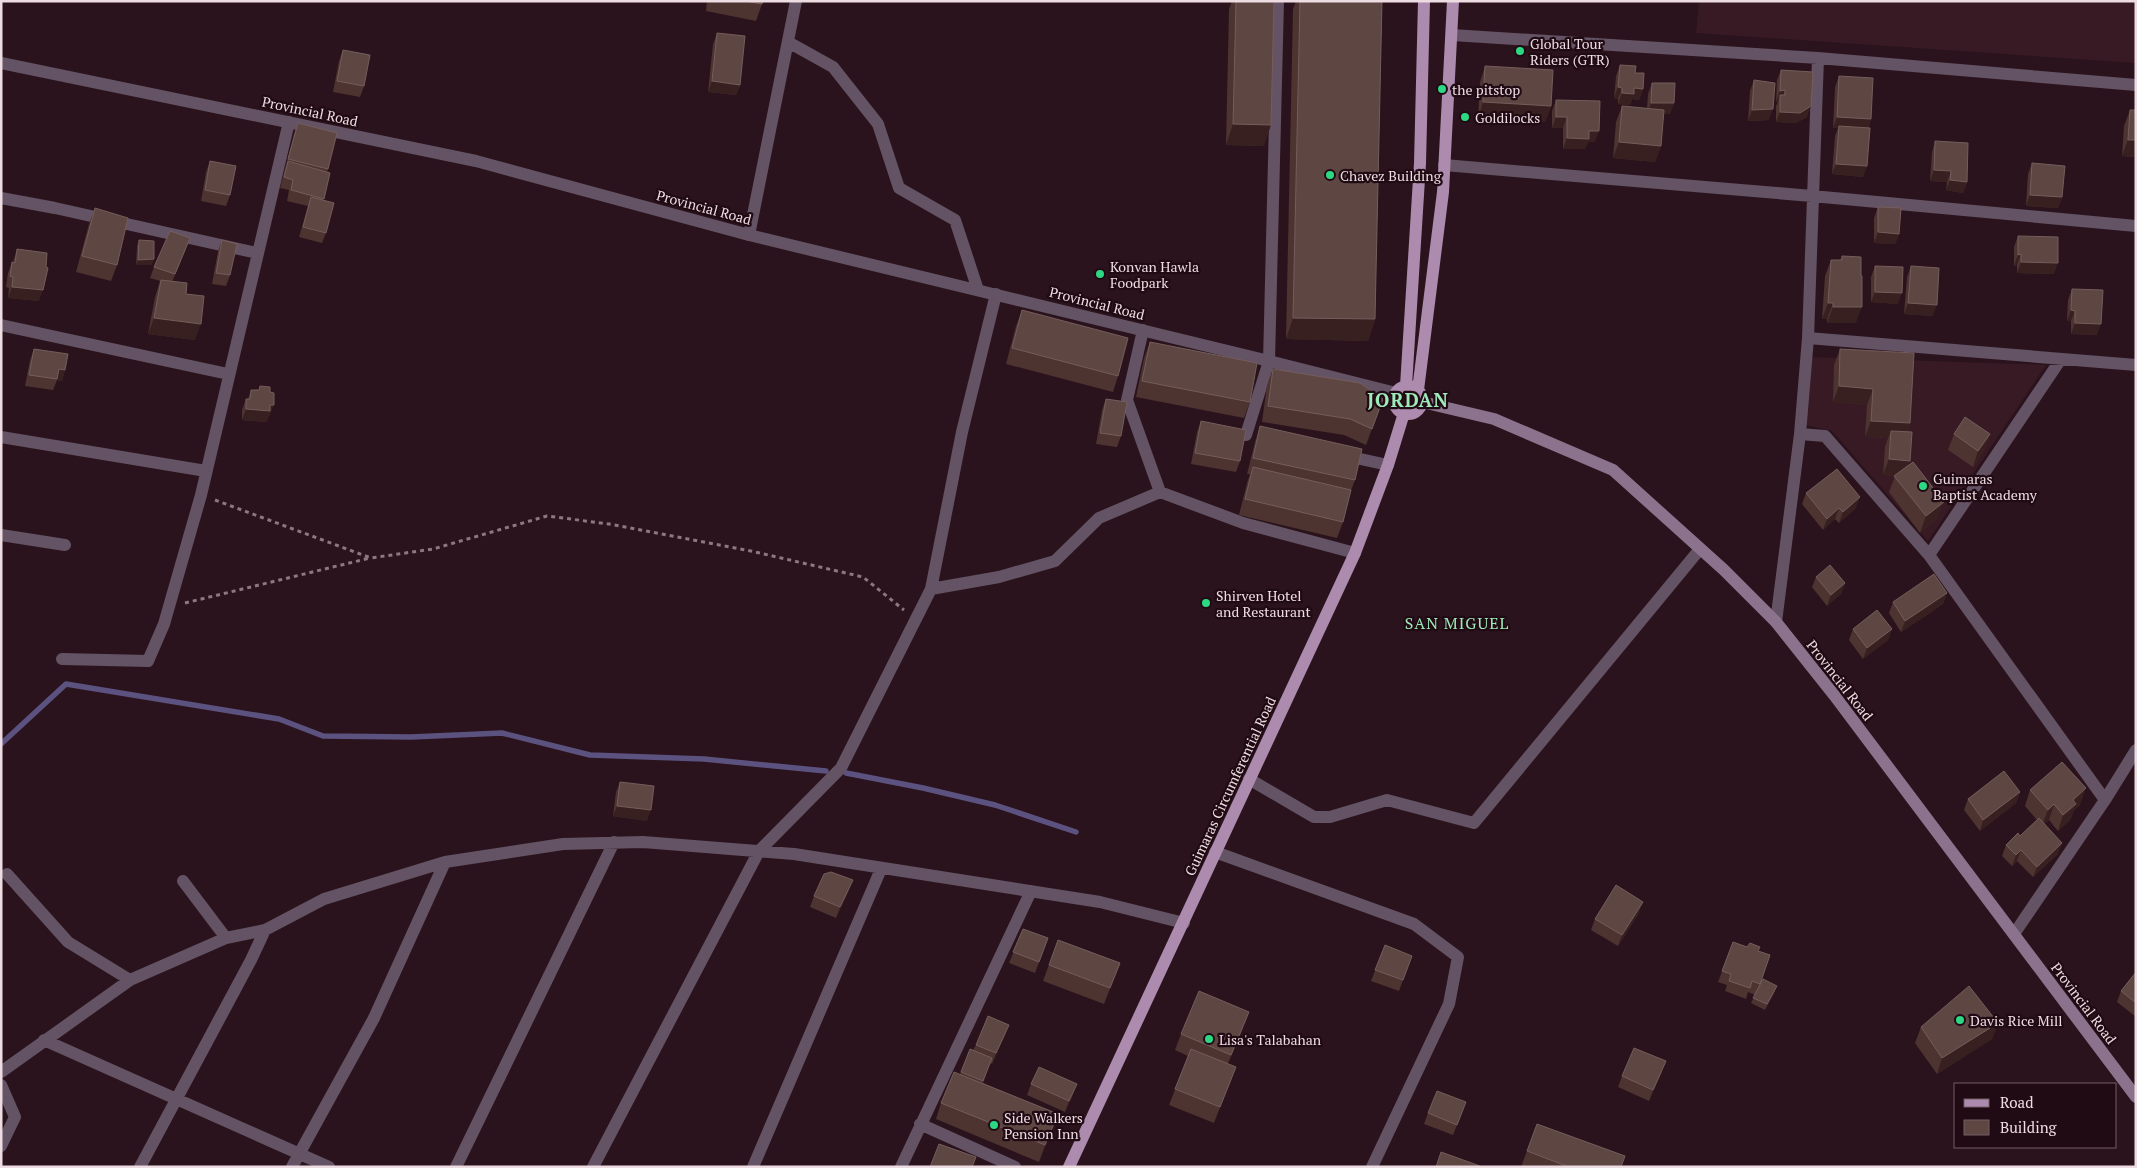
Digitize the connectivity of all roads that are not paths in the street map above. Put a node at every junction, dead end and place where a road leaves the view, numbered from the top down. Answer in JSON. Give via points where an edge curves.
{"nodes":[{"id":1,"x":796,"y":1,"type":"edge"},
{"id":2,"x":1278,"y":1,"type":"edge"},
{"id":3,"x":1424,"y":1,"type":"edge"},
{"id":4,"x":1453,"y":1,"type":"edge"},
{"id":5,"x":1452,"y":35,"type":"junction"},
{"id":6,"x":788,"y":42,"type":"junction"},
{"id":7,"x":1818,"y":58,"type":"junction"},
{"id":8,"x":1,"y":63,"type":"edge"},
{"id":9,"x":2136,"y":85,"type":"edge"},
{"id":10,"x":289,"y":122,"type":"junction"},
{"id":11,"x":1444,"y":165,"type":"junction"},
{"id":12,"x":1812,"y":196,"type":"junction"},
{"id":13,"x":1,"y":198,"type":"edge"},
{"id":14,"x":2136,"y":226,"type":"edge"},
{"id":15,"x":749,"y":235,"type":"junction"},
{"id":16,"x":257,"y":254,"type":"junction"},
{"id":17,"x":978,"y":290,"type":"junction"},
{"id":18,"x":996,"y":294,"type":"junction"},
{"id":19,"x":1,"y":324,"type":"edge"},
{"id":20,"x":1143,"y":330,"type":"junction"},
{"id":21,"x":1808,"y":338,"type":"junction"},
{"id":22,"x":2061,"y":359,"type":"junction"},
{"id":23,"x":1269,"y":360,"type":"junction"},
{"id":24,"x":2136,"y":366,"type":"edge"},
{"id":25,"x":228,"y":374,"type":"junction"},
{"id":26,"x":1411,"y":393,"type":"junction"},
{"id":27,"x":1404,"y":413,"type":"junction"},
{"id":28,"x":1800,"y":434,"type":"junction"},
{"id":29,"x":1247,"y":435,"type":"edge"},
{"id":30,"x":1,"y":437,"type":"edge"},
{"id":31,"x":1332,"y":453,"type":"edge"},
{"id":32,"x":1388,"y":465,"type":"junction"},
{"id":33,"x":206,"y":471,"type":"junction"},
{"id":34,"x":1160,"y":492,"type":"junction"},
{"id":35,"x":1,"y":535,"type":"edge"},
{"id":36,"x":66,"y":545,"type":"dead end"},
{"id":37,"x":1700,"y":549,"type":"junction"},
{"id":38,"x":1355,"y":552,"type":"junction"},
{"id":39,"x":1929,"y":555,"type":"junction"},
{"id":40,"x":931,"y":589,"type":"junction"},
{"id":41,"x":1776,"y":622,"type":"junction"},
{"id":42,"x":62,"y":659,"type":"dead end"},
{"id":43,"x":2136,"y":750,"type":"edge"},
{"id":44,"x":1249,"y":779,"type":"junction"},
{"id":45,"x":2105,"y":800,"type":"junction"},
{"id":46,"x":614,"y":842,"type":"junction"},
{"id":47,"x":759,"y":851,"type":"junction"},
{"id":48,"x":1215,"y":852,"type":"junction"},
{"id":49,"x":445,"y":862,"type":"junction"},
{"id":50,"x":881,"y":869,"type":"junction"},
{"id":51,"x":7,"y":874,"type":"dead end"},
{"id":52,"x":183,"y":881,"type":"dead end"},
{"id":53,"x":1031,"y":891,"type":"junction"},
{"id":54,"x":1184,"y":924,"type":"junction"},
{"id":55,"x":265,"y":930,"type":"junction"},
{"id":56,"x":2014,"y":934,"type":"junction"},
{"id":57,"x":226,"y":938,"type":"junction"},
{"id":58,"x":130,"y":980,"type":"junction"},
{"id":59,"x":44,"y":1040,"type":"junction"},
{"id":60,"x":1,"y":1072,"type":"edge"},
{"id":61,"x":1,"y":1085,"type":"edge"},
{"id":62,"x":2136,"y":1096,"type":"edge"},
{"id":63,"x":178,"y":1098,"type":"junction"},
{"id":64,"x":920,"y":1124,"type":"junction"},
{"id":65,"x":1,"y":1146,"type":"edge"},
{"id":66,"x":299,"y":1154,"type":"junction"},
{"id":67,"x":140,"y":1167,"type":"edge"},
{"id":68,"x":292,"y":1167,"type":"edge"},
{"id":69,"x":329,"y":1167,"type":"edge"},
{"id":70,"x":456,"y":1167,"type":"edge"},
{"id":71,"x":593,"y":1167,"type":"edge"},
{"id":72,"x":753,"y":1167,"type":"edge"},
{"id":73,"x":901,"y":1167,"type":"edge"},
{"id":74,"x":1015,"y":1167,"type":"edge"},
{"id":75,"x":1069,"y":1167,"type":"edge"},
{"id":76,"x":1372,"y":1167,"type":"edge"}],
"edges":[{"from":1,"to":6,"type":"street"},
{"from":2,"to":23,"type":"street"},
{"from":3,"to":26,"type":"main road"},
{"from":4,"to":5,"type":"main road"},
{"from":5,"to":7,"type":"street"},
{"from":5,"to":11,"type":"main road"},
{"from":6,"to":15,"type":"street"},
{"from":6,"to":17,"type":"street","via":[[833,67],[878,124],[899,188],[955,220]]},
{"from":7,"to":9,"type":"street"},
{"from":7,"to":12,"type":"street"},
{"from":8,"to":10,"type":"street","name":"Provincial Road"},
{"from":10,"to":15,"type":"street","name":"Provincial Road","via":[[476,161]]},
{"from":10,"to":16,"type":"street"},
{"from":11,"to":12,"type":"street"},
{"from":11,"to":26,"type":"main road","via":[[1443,192]]},
{"from":12,"to":14,"type":"street"},
{"from":12,"to":21,"type":"street"},
{"from":13,"to":16,"type":"street"},
{"from":15,"to":17,"type":"street","name":"Provincial Road"},
{"from":16,"to":25,"type":"street"},
{"from":17,"to":18,"type":"street","name":"Provincial Road"},
{"from":18,"to":20,"type":"street","name":"Provincial Road"},
{"from":18,"to":40,"type":"street","via":[[962,432]]},
{"from":19,"to":25,"type":"street"},
{"from":20,"to":23,"type":"street","name":"Provincial Road"},
{"from":20,"to":34,"type":"street","via":[[1127,400]]},
{"from":21,"to":22,"type":"street"},
{"from":21,"to":28,"type":"street"},
{"from":22,"to":24,"type":"street"},
{"from":22,"to":39,"type":"street"},
{"from":23,"to":26,"type":"street","name":"Provincial Road"},
{"from":23,"to":29,"type":"street"},
{"from":25,"to":33,"type":"street"},
{"from":26,"to":27,"type":"main road","via":[[1396,406]]},
{"from":26,"to":27,"type":"main road","via":[[1416,412]]},
{"from":26,"to":37,"type":"main road","name":"Provincial Road","via":[[1494,419],[1613,470]]},
{"from":27,"to":32,"type":"main road","name":"Guimaras Circumferential Road"},
{"from":28,"to":39,"type":"street","via":[[1825,436]]},
{"from":28,"to":41,"type":"street"},
{"from":30,"to":33,"type":"street"},
{"from":31,"to":32,"type":"street"},
{"from":32,"to":38,"type":"main road","name":"Guimaras Circumferential Road"},
{"from":33,"to":42,"type":"street","via":[[164,624],[148,661]]},
{"from":34,"to":38,"type":"street","via":[[1243,522]]},
{"from":34,"to":40,"type":"street","via":[[1098,518],[1055,561],[999,577]]},
{"from":35,"to":36,"type":"street"},
{"from":37,"to":41,"type":"main road","name":"Provincial Road"},
{"from":37,"to":44,"type":"street","via":[[1474,823],[1387,800],[1330,817],[1314,817]]},
{"from":38,"to":44,"type":"main road","name":"Guimaras Circumferential Road"},
{"from":39,"to":45,"type":"street"},
{"from":40,"to":47,"type":"street","via":[[841,768]]},
{"from":41,"to":56,"type":"main road","name":"Provincial Road"},
{"from":43,"to":45,"type":"street"},
{"from":44,"to":48,"type":"main road","name":"Guimaras Circumferential Road"},
{"from":45,"to":56,"type":"street"},
{"from":46,"to":47,"type":"street"},
{"from":46,"to":49,"type":"street","via":[[563,844]]},
{"from":46,"to":70,"type":"street"},
{"from":47,"to":50,"type":"street"},
{"from":47,"to":71,"type":"street"},
{"from":48,"to":54,"type":"main road","name":"Guimaras Circumferential Road"},
{"from":48,"to":76,"type":"street","via":[[1414,924],[1458,956],[1449,1004]]},
{"from":49,"to":55,"type":"street","via":[[324,899]]},
{"from":49,"to":66,"type":"street","via":[[374,1018]]},
{"from":50,"to":53,"type":"street"},
{"from":50,"to":72,"type":"street"},
{"from":51,"to":58,"type":"street","via":[[68,942]]},
{"from":52,"to":57,"type":"street"},
{"from":53,"to":54,"type":"street","via":[[1100,902]]},
{"from":53,"to":64,"type":"street"},
{"from":54,"to":75,"type":"main road","name":"Guimaras Circumferential Road"},
{"from":55,"to":57,"type":"street"},
{"from":55,"to":63,"type":"street"},
{"from":56,"to":62,"type":"main road","name":"Provincial Road"},
{"from":57,"to":58,"type":"street"},
{"from":58,"to":59,"type":"street"},
{"from":59,"to":60,"type":"street"},
{"from":59,"to":63,"type":"street"},
{"from":61,"to":65,"type":"street","via":[[15,1117]]},
{"from":63,"to":66,"type":"street"},
{"from":63,"to":67,"type":"street"},
{"from":64,"to":73,"type":"street"},
{"from":64,"to":74,"type":"street"},
{"from":66,"to":68,"type":"street"},
{"from":66,"to":69,"type":"street"}]}
